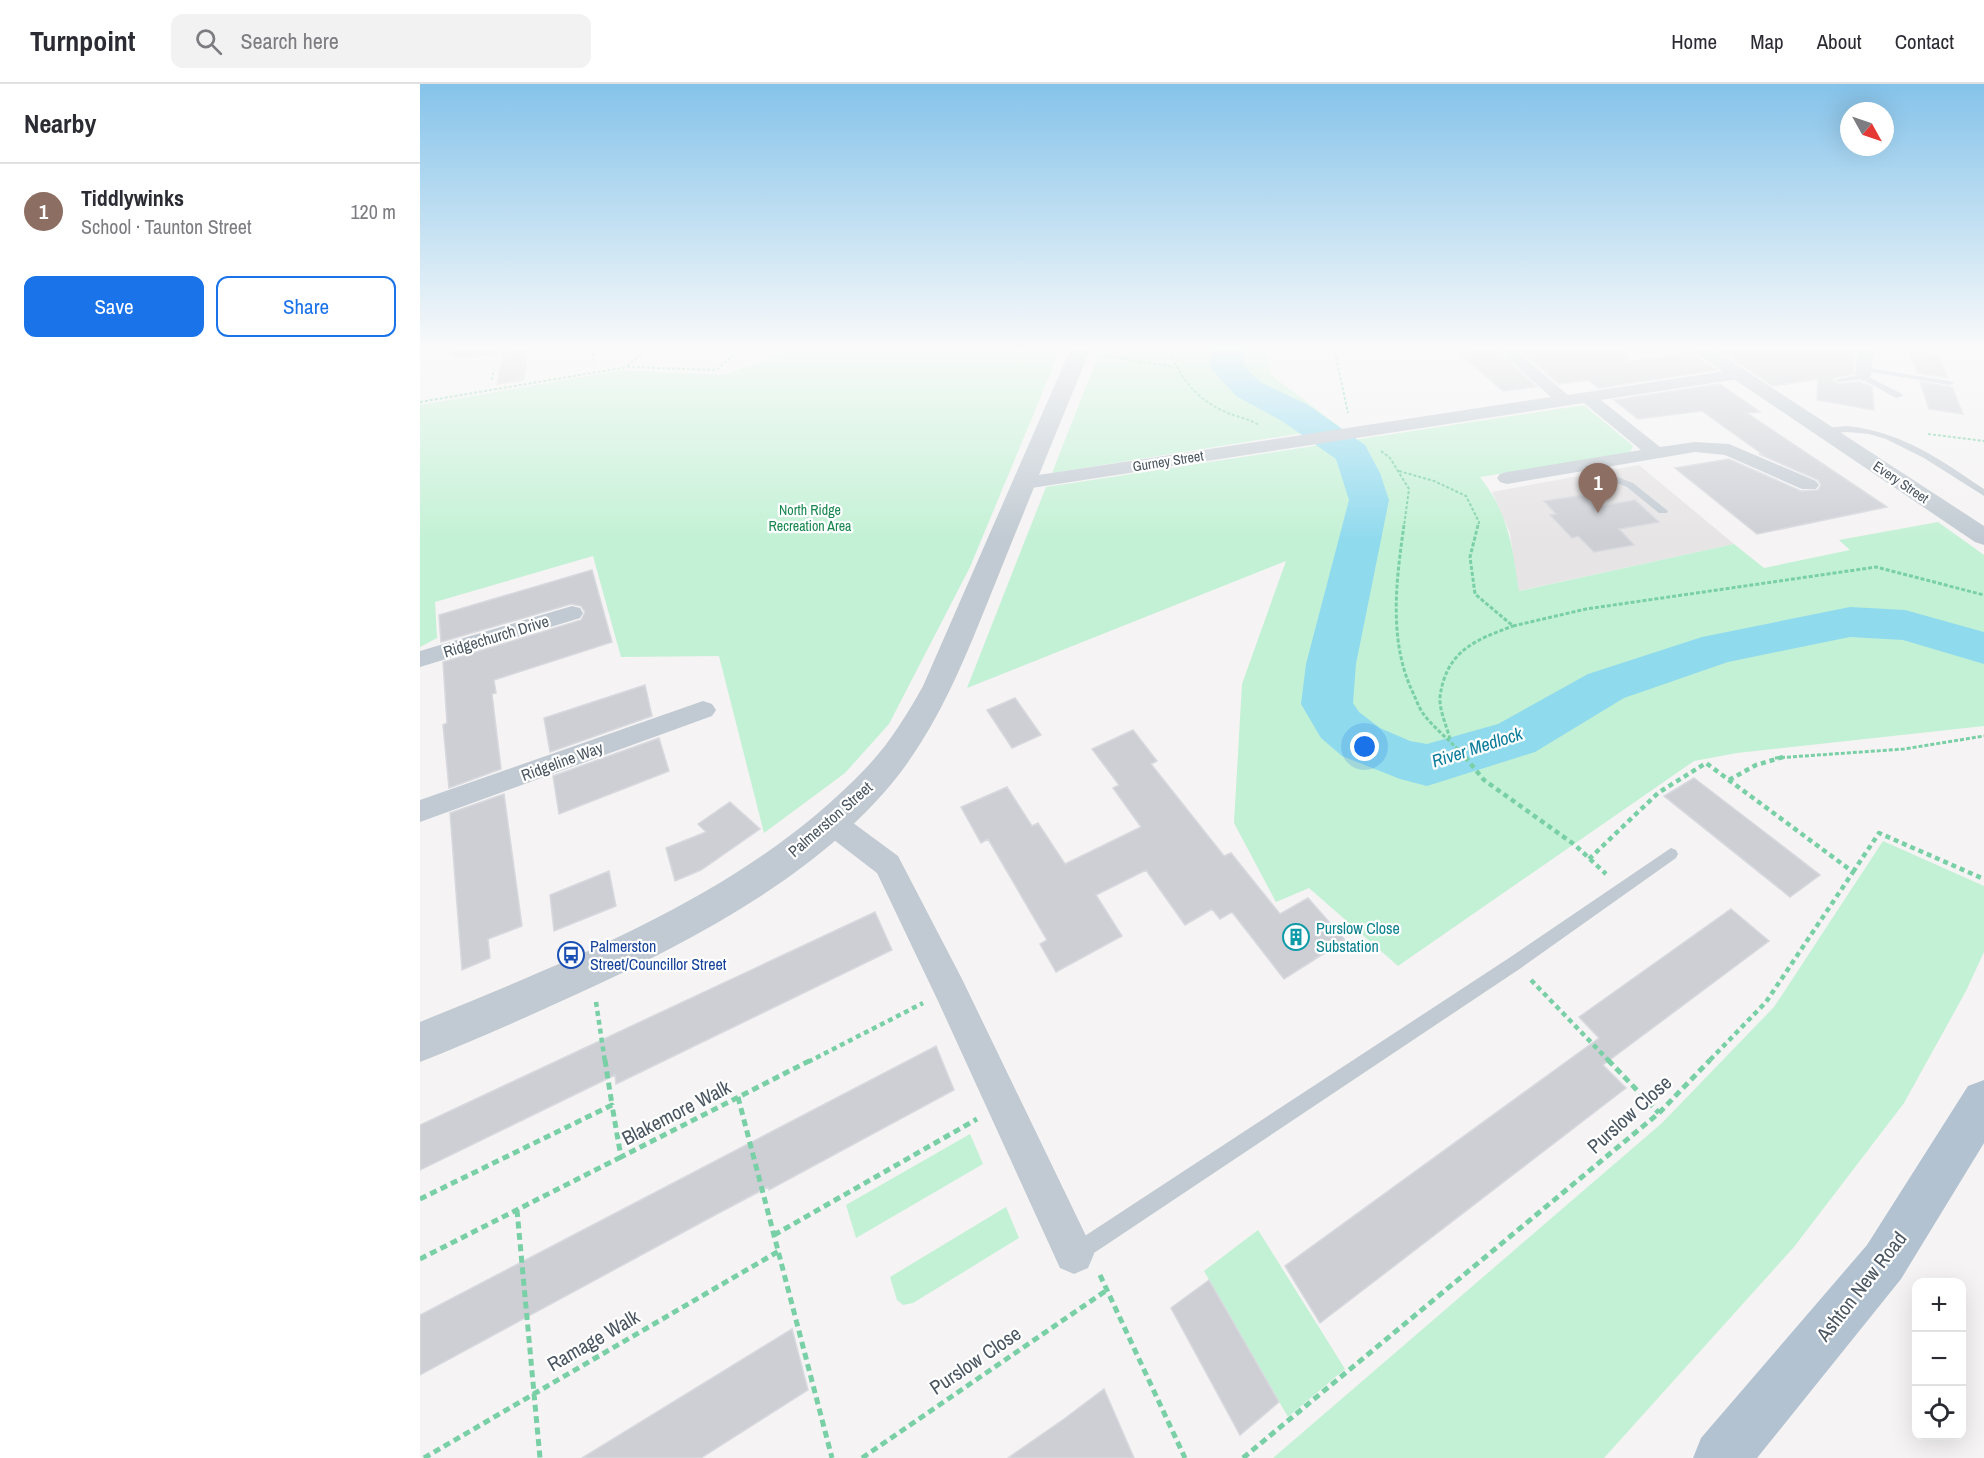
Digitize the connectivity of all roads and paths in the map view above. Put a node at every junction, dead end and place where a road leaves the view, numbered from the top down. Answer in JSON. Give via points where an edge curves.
{"nodes":[{"id":1,"x":1059,"y":412,"type":"edge"},
{"id":2,"x":1227,"y":412,"type":"edge"},
{"id":3,"x":1486,"y":412,"type":"edge"},
{"id":4,"x":1606,"y":412,"type":"edge"},
{"id":5,"x":1796,"y":412,"type":"edge"},
{"id":6,"x":1824,"y":431,"type":"junction"},
{"id":7,"x":1280,"y":444,"type":"junction"},
{"id":8,"x":1373,"y":445,"type":"dead end"},
{"id":9,"x":1656,"y":453,"type":"junction"},
{"id":10,"x":1595,"y":463,"type":"junction"},
{"id":11,"x":1399,"y":471,"type":"junction"},
{"id":12,"x":1507,"y":478,"type":"dead end"},
{"id":13,"x":1025,"y":483,"type":"junction"},
{"id":14,"x":1809,"y":485,"type":"dead end"},
{"id":15,"x":1984,"y":493,"type":"edge"},
{"id":16,"x":1663,"y":511,"type":"dead end"},
{"id":17,"x":1984,"y":537,"type":"edge"},
{"id":18,"x":1984,"y":595,"type":"edge"},
{"id":19,"x":572,"y":613,"type":"dead end"},
{"id":20,"x":1513,"y":626,"type":"junction"},
{"id":21,"x":420,"y":659,"type":"edge"},
{"id":22,"x":703,"y":710,"type":"dead end"},
{"id":23,"x":1984,"y":736,"type":"edge"},
{"id":24,"x":1450,"y":739,"type":"junction"},
{"id":25,"x":1729,"y":780,"type":"junction"},
{"id":26,"x":420,"y":811,"type":"edge"},
{"id":27,"x":831,"y":822,"type":"junction"},
{"id":28,"x":1671,"y":854,"type":"dead end"},
{"id":29,"x":1589,"y":859,"type":"junction"},
{"id":30,"x":1853,"y":872,"type":"junction"},
{"id":31,"x":1984,"y":879,"type":"edge"},
{"id":32,"x":1622,"y":889,"type":"junction"},
{"id":33,"x":1515,"y":963,"type":"junction"},
{"id":34,"x":591,"y":969,"type":"junction"},
{"id":35,"x":950,"y":990,"type":"junction"},
{"id":36,"x":420,"y":1042,"type":"edge"},
{"id":37,"x":738,"y":1097,"type":"junction"},
{"id":38,"x":1984,"y":1102,"type":"edge"},
{"id":39,"x":1003,"y":1104,"type":"junction"},
{"id":40,"x":612,"y":1105,"type":"junction"},
{"id":41,"x":1659,"y":1113,"type":"junction"},
{"id":42,"x":621,"y":1157,"type":"junction"},
{"id":43,"x":420,"y":1199,"type":"edge"},
{"id":44,"x":517,"y":1210,"type":"junction"},
{"id":45,"x":774,"y":1235,"type":"junction"},
{"id":46,"x":1080,"y":1250,"type":"junction"},
{"id":47,"x":779,"y":1251,"type":"junction"},
{"id":48,"x":420,"y":1259,"type":"edge"},
{"id":49,"x":1107,"y":1290,"type":"junction"},
{"id":50,"x":534,"y":1394,"type":"junction"},
{"id":51,"x":424,"y":1458,"type":"edge"},
{"id":52,"x":540,"y":1458,"type":"edge"},
{"id":53,"x":832,"y":1458,"type":"edge"},
{"id":54,"x":862,"y":1458,"type":"edge"},
{"id":55,"x":1185,"y":1458,"type":"edge"},
{"id":56,"x":1244,"y":1458,"type":"edge"},
{"id":57,"x":1721,"y":1458,"type":"edge"}],
"edges":[{"from":1,"to":13,"type":"street","name":"Palmerston Street"},
{"from":2,"to":7,"type":"path","via":[[1256,422]]},
{"from":3,"to":7,"type":"street","name":"Gurney Street"},
{"from":4,"to":9,"type":"street"},
{"from":5,"to":6,"type":"street","name":"Every Street"},
{"from":6,"to":15,"type":"lane","via":[[1858,428],[1886,434]]},
{"from":6,"to":17,"type":"street","name":"Every Street"},
{"from":7,"to":13,"type":"street","name":"Gurney Street"},
{"from":8,"to":11,"type":"path"},
{"from":9,"to":10,"type":"street"},
{"from":9,"to":14,"type":"street","via":[[1695,447],[1729,450]]},
{"from":10,"to":12,"type":"street"},
{"from":10,"to":16,"type":"lane","via":[[1609,477],[1630,485]]},
{"from":11,"to":20,"type":"path","via":[[1466,496],[1479,522],[1470,557],[1475,594]]},
{"from":11,"to":24,"type":"path","via":[[1409,489],[1399,563],[1396,635],[1405,676],[1424,715]]},
{"from":13,"to":27,"type":"street","name":"Palmerston Street","via":[[938,686],[918,723],[878,777]]},
{"from":18,"to":20,"type":"path","via":[[1875,567],[1609,605]]},
{"from":19,"to":21,"type":"street","name":"Ridgechurch Drive"},
{"from":20,"to":24,"type":"path","via":[[1474,641],[1450,665],[1440,699]]},
{"from":22,"to":26,"type":"street","name":"Ridgeline Way"},
{"from":23,"to":25,"type":"path","via":[[1904,748],[1779,758]]},
{"from":24,"to":29,"type":"path","via":[[1484,780]]},
{"from":25,"to":29,"type":"path","via":[[1706,763],[1658,793]]},
{"from":25,"to":30,"type":"path"},
{"from":27,"to":34,"type":"street","name":"Palmerston Street","via":[[764,874],[683,922]]},
{"from":27,"to":35,"type":"street","via":[[888,865]]},
{"from":28,"to":32,"type":"lane"},
{"from":29,"to":32,"type":"path"},
{"from":30,"to":31,"type":"path","name":"Purslow Close","via":[[1879,833]]},
{"from":30,"to":41,"type":"path","name":"Purslow Close","via":[[1766,1002]]},
{"from":32,"to":33,"type":"lane"},
{"from":33,"to":41,"type":"path"},
{"from":33,"to":46,"type":"lane"},
{"from":34,"to":36,"type":"street","name":"Palmerston Street"},
{"from":34,"to":40,"type":"path"},
{"from":35,"to":37,"type":"path","name":"Blakemore Walk"},
{"from":35,"to":39,"type":"street"},
{"from":37,"to":42,"type":"path","name":"Blakemore Walk"},
{"from":37,"to":45,"type":"path"},
{"from":38,"to":57,"type":"main road","name":"Ashton New Road","via":[[1884,1262]]},
{"from":39,"to":45,"type":"path"},
{"from":39,"to":46,"type":"street"},
{"from":40,"to":42,"type":"path","name":"Blakemore Walk"},
{"from":40,"to":43,"type":"path","name":"Blakemore Walk"},
{"from":41,"to":56,"type":"path","name":"Purslow Close"},
{"from":42,"to":44,"type":"path"},
{"from":44,"to":48,"type":"path"},
{"from":44,"to":50,"type":"path"},
{"from":45,"to":47,"type":"path"},
{"from":46,"to":49,"type":"path"},
{"from":47,"to":50,"type":"path","name":"Ramage Walk"},
{"from":47,"to":53,"type":"path"},
{"from":49,"to":54,"type":"path","name":"Purslow Close"},
{"from":49,"to":55,"type":"path"},
{"from":50,"to":51,"type":"path","name":"Ramage Walk"},
{"from":50,"to":52,"type":"path"}]}
